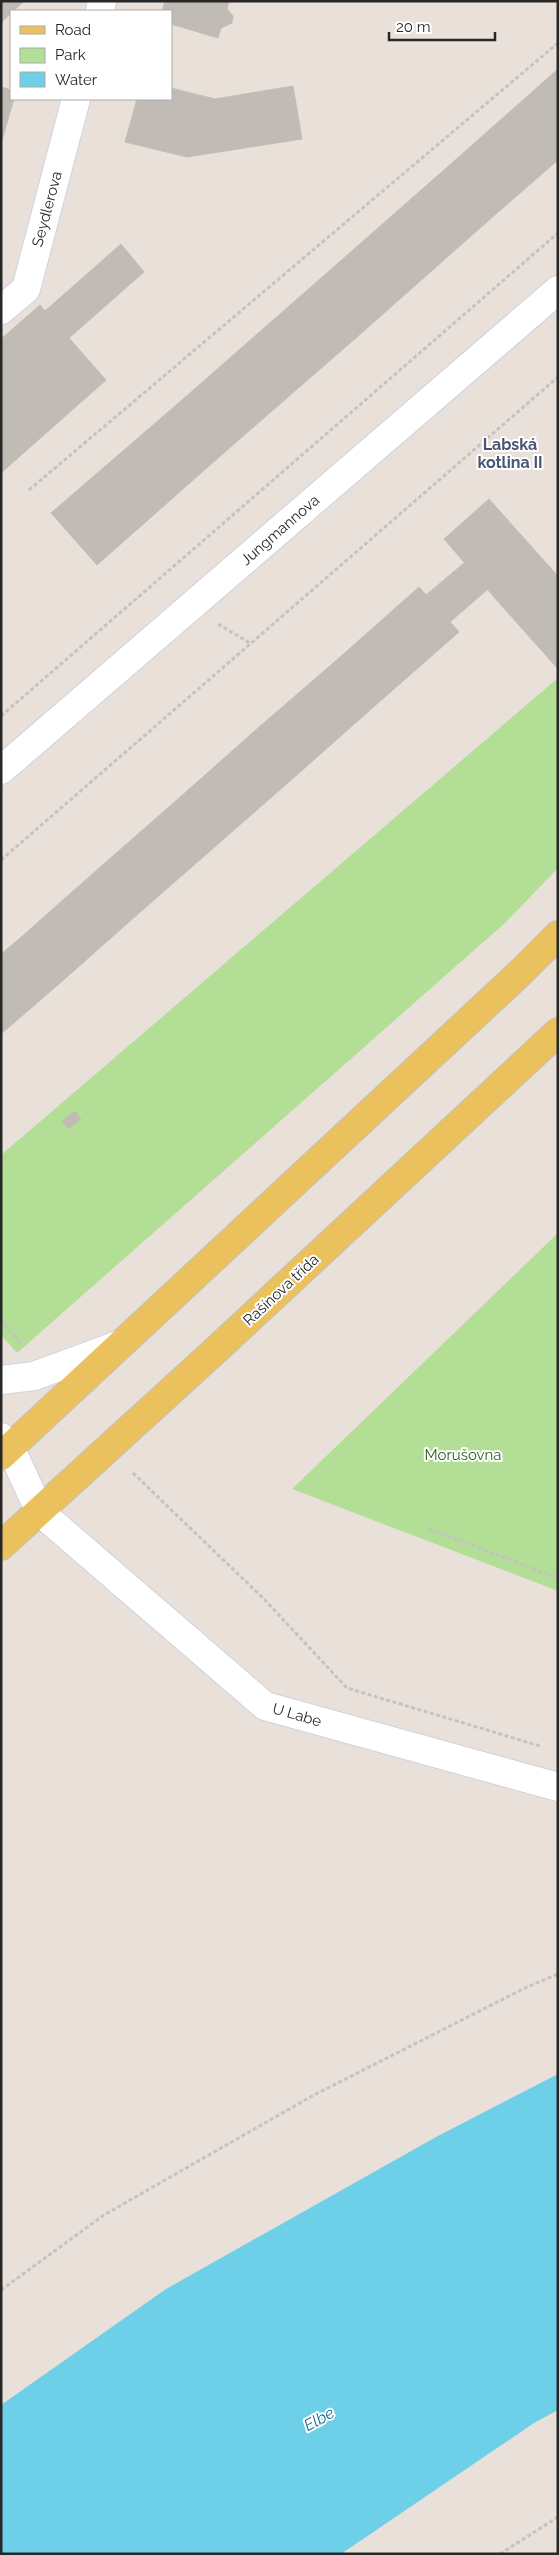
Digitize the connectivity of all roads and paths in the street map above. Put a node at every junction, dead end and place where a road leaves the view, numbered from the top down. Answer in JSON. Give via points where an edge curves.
{"nodes":[{"id":1,"x":558,"y":43,"type":"edge"},
{"id":2,"x":76,"y":100,"type":"edge"},
{"id":3,"x":558,"y":233,"type":"edge"},
{"id":4,"x":558,"y":290,"type":"edge"},
{"id":5,"x":1,"y":310,"type":"edge"},
{"id":6,"x":558,"y":376,"type":"edge"},
{"id":7,"x":29,"y":490,"type":"dead end"},
{"id":8,"x":1,"y":716,"type":"edge"},
{"id":9,"x":1,"y":770,"type":"edge"},
{"id":10,"x":1,"y":860,"type":"edge"},
{"id":11,"x":558,"y":935,"type":"edge"},
{"id":12,"x":558,"y":1032,"type":"edge"},
{"id":13,"x":1,"y":1320,"type":"edge"},
{"id":14,"x":121,"y":1344,"type":"junction"},
{"id":15,"x":25,"y":1349,"type":"dead end"},
{"id":16,"x":1,"y":1380,"type":"edge"},
{"id":17,"x":4,"y":1447,"type":"edge"},
{"id":18,"x":133,"y":1473,"type":"dead end"},
{"id":19,"x":40,"y":1512,"type":"junction"},
{"id":20,"x":430,"y":1529,"type":"dead end"},
{"id":21,"x":1,"y":1546,"type":"edge"},
{"id":22,"x":558,"y":1578,"type":"edge"},
{"id":23,"x":548,"y":1748,"type":"dead end"},
{"id":24,"x":558,"y":1788,"type":"edge"},
{"id":25,"x":558,"y":1974,"type":"edge"},
{"id":26,"x":1,"y":2290,"type":"edge"},
{"id":27,"x":558,"y":2517,"type":"edge"},
{"id":28,"x":500,"y":2554,"type":"edge"}],
"edges":[{"from":1,"to":7,"type":"path"},
{"from":2,"to":5,"type":"street","name":"Seydlerova","via":[[26,289]]},
{"from":3,"to":8,"type":"path"},
{"from":4,"to":9,"type":"street","name":"Jungmannova"},
{"from":6,"to":10,"type":"path"},
{"from":11,"to":14,"type":"main road"},
{"from":12,"to":19,"type":"main road","name":"Rašínova třída"},
{"from":13,"to":15,"type":"path"},
{"from":14,"to":16,"type":"street","via":[[34,1376]]},
{"from":14,"to":17,"type":"main road"},
{"from":17,"to":19,"type":"street"},
{"from":18,"to":23,"type":"path","via":[[264,1599],[347,1688]]},
{"from":19,"to":21,"type":"main road","name":"Rašínova třída"},
{"from":19,"to":24,"type":"street","name":"U Labe","via":[[265,1706]]},
{"from":20,"to":22,"type":"path"},
{"from":25,"to":26,"type":"path","via":[[312,2096],[104,2215]]},
{"from":27,"to":28,"type":"path"}]}
